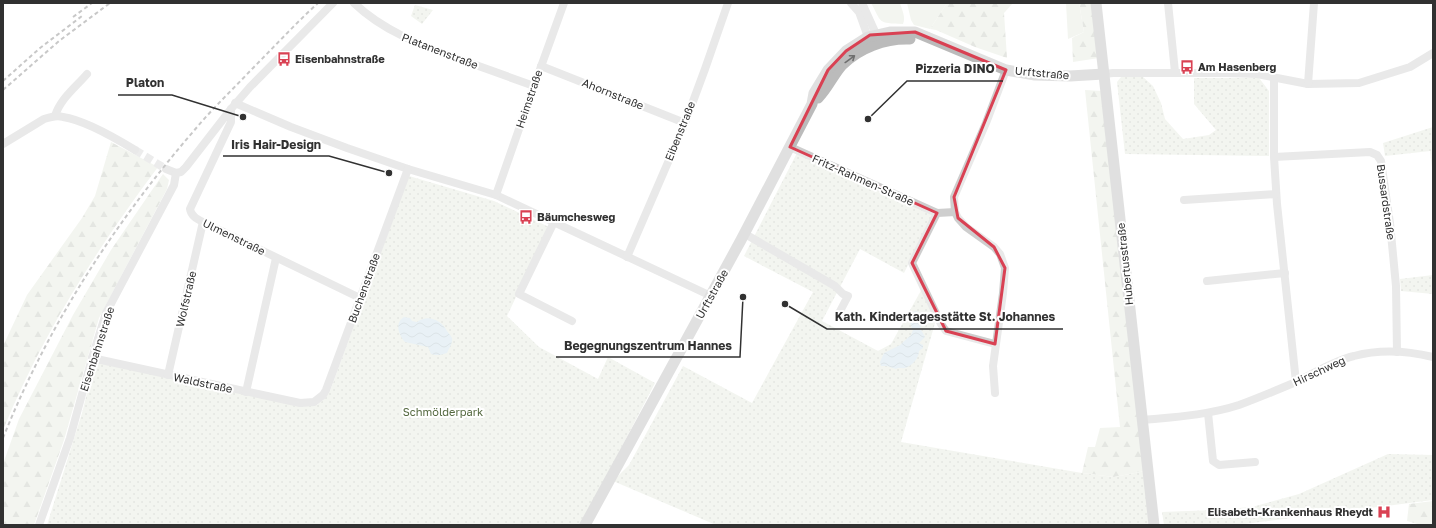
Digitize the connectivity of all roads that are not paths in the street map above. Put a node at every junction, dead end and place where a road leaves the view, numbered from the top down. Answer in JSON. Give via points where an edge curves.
{"nodes":[{"id":1,"x":333,"y":3,"type":"edge"},
{"id":2,"x":354,"y":3,"type":"edge"},
{"id":3,"x":564,"y":3,"type":"edge"},
{"id":4,"x":728,"y":3,"type":"edge"},
{"id":5,"x":850,"y":3,"type":"edge"},
{"id":6,"x":862,"y":3,"type":"edge"},
{"id":7,"x":1096,"y":3,"type":"edge"},
{"id":8,"x":1168,"y":3,"type":"edge"},
{"id":9,"x":1314,"y":3,"type":"edge"},
{"id":10,"x":873,"y":38,"type":"junction"},
{"id":11,"x":1433,"y":53,"type":"edge"},
{"id":12,"x":541,"y":66,"type":"junction"},
{"id":13,"x":1006,"y":70,"type":"junction"},
{"id":14,"x":1174,"y":72,"type":"junction"},
{"id":15,"x":87,"y":74,"type":"dead end"},
{"id":16,"x":1104,"y":74,"type":"junction"},
{"id":17,"x":1274,"y":78,"type":"junction"},
{"id":18,"x":1308,"y":84,"type":"junction"},
{"id":19,"x":534,"y":86,"type":"junction"},
{"id":20,"x":233,"y":106,"type":"junction"},
{"id":21,"x":55,"y":116,"type":"junction"},
{"id":22,"x":685,"y":123,"type":"junction"},
{"id":23,"x":3,"y":144,"type":"edge"},
{"id":24,"x":790,"y":147,"type":"junction"},
{"id":25,"x":135,"y":150,"type":"tunnel mouth"},
{"id":26,"x":1274,"y":157,"type":"junction"},
{"id":27,"x":166,"y":169,"type":"tunnel mouth"},
{"id":28,"x":408,"y":169,"type":"junction"},
{"id":29,"x":176,"y":173,"type":"junction"},
{"id":30,"x":1276,"y":194,"type":"junction"},
{"id":31,"x":496,"y":195,"type":"junction"},
{"id":32,"x":1184,"y":200,"type":"dead end"},
{"id":33,"x":955,"y":212,"type":"junction"},
{"id":34,"x":937,"y":213,"type":"junction"},
{"id":35,"x":203,"y":222,"type":"junction"},
{"id":36,"x":554,"y":222,"type":"junction"},
{"id":37,"x":744,"y":234,"type":"junction"},
{"id":38,"x":628,"y":257,"type":"junction"},
{"id":39,"x":276,"y":258,"type":"junction"},
{"id":40,"x":1285,"y":272,"type":"junction"},
{"id":41,"x":1207,"y":281,"type":"dead end"},
{"id":42,"x":711,"y":296,"type":"junction"},
{"id":43,"x":360,"y":298,"type":"junction"},
{"id":44,"x":838,"y":315,"type":"dead end"},
{"id":45,"x":572,"y":321,"type":"dead end"},
{"id":46,"x":995,"y":344,"type":"junction"},
{"id":47,"x":1396,"y":352,"type":"junction"},
{"id":48,"x":1433,"y":357,"type":"edge"},
{"id":49,"x":92,"y":358,"type":"junction"},
{"id":50,"x":168,"y":375,"type":"junction"},
{"id":51,"x":1296,"y":382,"type":"junction"},
{"id":52,"x":246,"y":392,"type":"junction"},
{"id":53,"x":995,"y":392,"type":"dead end"},
{"id":54,"x":314,"y":402,"type":"joint"},
{"id":55,"x":1208,"y":413,"type":"junction"},
{"id":56,"x":1143,"y":420,"type":"junction"},
{"id":57,"x":1255,"y":462,"type":"dead end"},
{"id":58,"x":39,"y":525,"type":"edge"},
{"id":59,"x":586,"y":525,"type":"edge"},
{"id":60,"x":1154,"y":525,"type":"edge"}],
"edges":[{"from":1,"to":20,"type":"street"},
{"from":2,"to":19,"type":"street","name":"Platanenstraße","via":[[390,31]]},
{"from":3,"to":12,"type":"street","name":"Heimstraße"},
{"from":4,"to":22,"type":"street","name":"Eibenstraße"},
{"from":5,"to":10,"type":"street","via":[[859,12]]},
{"from":6,"to":10,"type":"street"},
{"from":7,"to":16,"type":"street","name":"Hubertusstraße"},
{"from":8,"to":14,"type":"street"},
{"from":9,"to":18,"type":"street"},
{"from":10,"to":13,"type":"street","name":"Urftstraße","via":[[898,31],[915,32]]},
{"from":10,"to":24,"type":"street","name":"Urftstraße","via":[[866,48],[843,65],[812,104]]},
{"from":11,"to":18,"type":"street","via":[[1410,68],[1370,81]]},
{"from":12,"to":19,"type":"street","name":"Heimstraße"},
{"from":12,"to":22,"type":"street","name":"Ahornstraße"},
{"from":13,"to":16,"type":"street","name":"Urftstraße","via":[[1035,75]]},
{"from":13,"to":33,"type":"street","via":[[972,157],[956,190]]},
{"from":14,"to":16,"type":"street"},
{"from":14,"to":17,"type":"street","via":[[1257,74]]},
{"from":15,"to":21,"type":"street","via":[[61,103]]},
{"from":16,"to":56,"type":"street","name":"Hubertusstraße"},
{"from":17,"to":18,"type":"street"},
{"from":17,"to":26,"type":"street"},
{"from":19,"to":31,"type":"street","name":"Heimstraße"},
{"from":20,"to":28,"type":"street"},
{"from":20,"to":29,"type":"street","via":[[186,167]]},
{"from":20,"to":35,"type":"street","name":"Ulmenstraße","via":[[231,122],[190,209],[194,217]]},
{"from":21,"to":23,"type":"street","via":[[44,119]]},
{"from":21,"to":25,"type":"street","via":[[80,122]]},
{"from":22,"to":38,"type":"street","name":"Eibenstraße"},
{"from":24,"to":34,"type":"street","name":"Fritz-Rahmen-Straße"},
{"from":24,"to":37,"type":"street","name":"Urftstraße"},
{"from":26,"to":30,"type":"street"},
{"from":26,"to":47,"type":"street","name":"Bussardstraße","via":[[1370,152],[1381,161],[1395,278]]},
{"from":27,"to":29,"type":"street"},
{"from":28,"to":31,"type":"street"},
{"from":28,"to":43,"type":"street","name":"Buchenstraße"},
{"from":29,"to":49,"type":"street","name":"Eisenbahnstraße","via":[[174,185],[106,314]]},
{"from":30,"to":32,"type":"street"},
{"from":30,"to":40,"type":"street"},
{"from":31,"to":36,"type":"street"},
{"from":33,"to":34,"type":"street","name":"Fritz-Rahmen-Straße"},
{"from":33,"to":46,"type":"street","via":[[966,227],[994,247],[1000,254],[1005,268]]},
{"from":34,"to":46,"type":"street","via":[[912,263],[946,331]]},
{"from":35,"to":39,"type":"street","name":"Ulmenstraße"},
{"from":35,"to":50,"type":"street","name":"Wolfstraße"},
{"from":36,"to":38,"type":"street"},
{"from":36,"to":45,"type":"street","via":[[519,294]]},
{"from":37,"to":42,"type":"street","name":"Urftstraße"},
{"from":37,"to":44,"type":"street","via":[[848,296]]},
{"from":38,"to":42,"type":"street"},
{"from":39,"to":43,"type":"street","name":"Ulmenstraße"},
{"from":39,"to":52,"type":"street"},
{"from":40,"to":41,"type":"street"},
{"from":40,"to":51,"type":"street"},
{"from":42,"to":59,"type":"street","name":"Urftstraße"},
{"from":43,"to":54,"type":"street","name":"Buchenstraße","via":[[326,390]]},
{"from":46,"to":53,"type":"street"},
{"from":47,"to":48,"type":"street","name":"Hirschweg"},
{"from":47,"to":51,"type":"street","name":"Hirschweg","via":[[1364,354],[1342,359]]},
{"from":49,"to":50,"type":"street","name":"Waldstraße"},
{"from":49,"to":58,"type":"street","name":"Eisenbahnstraße","via":[[70,438]]},
{"from":50,"to":52,"type":"street","name":"Waldstraße"},
{"from":51,"to":55,"type":"street","name":"Hirschweg","via":[[1238,405]]},
{"from":52,"to":54,"type":"street","name":"Waldstraße","via":[[300,403]]},
{"from":55,"to":56,"type":"street","name":"Hirschweg"},
{"from":55,"to":57,"type":"street","via":[[1213,461],[1219,466]]},
{"from":56,"to":60,"type":"street","name":"Hubertusstraße"}]}
